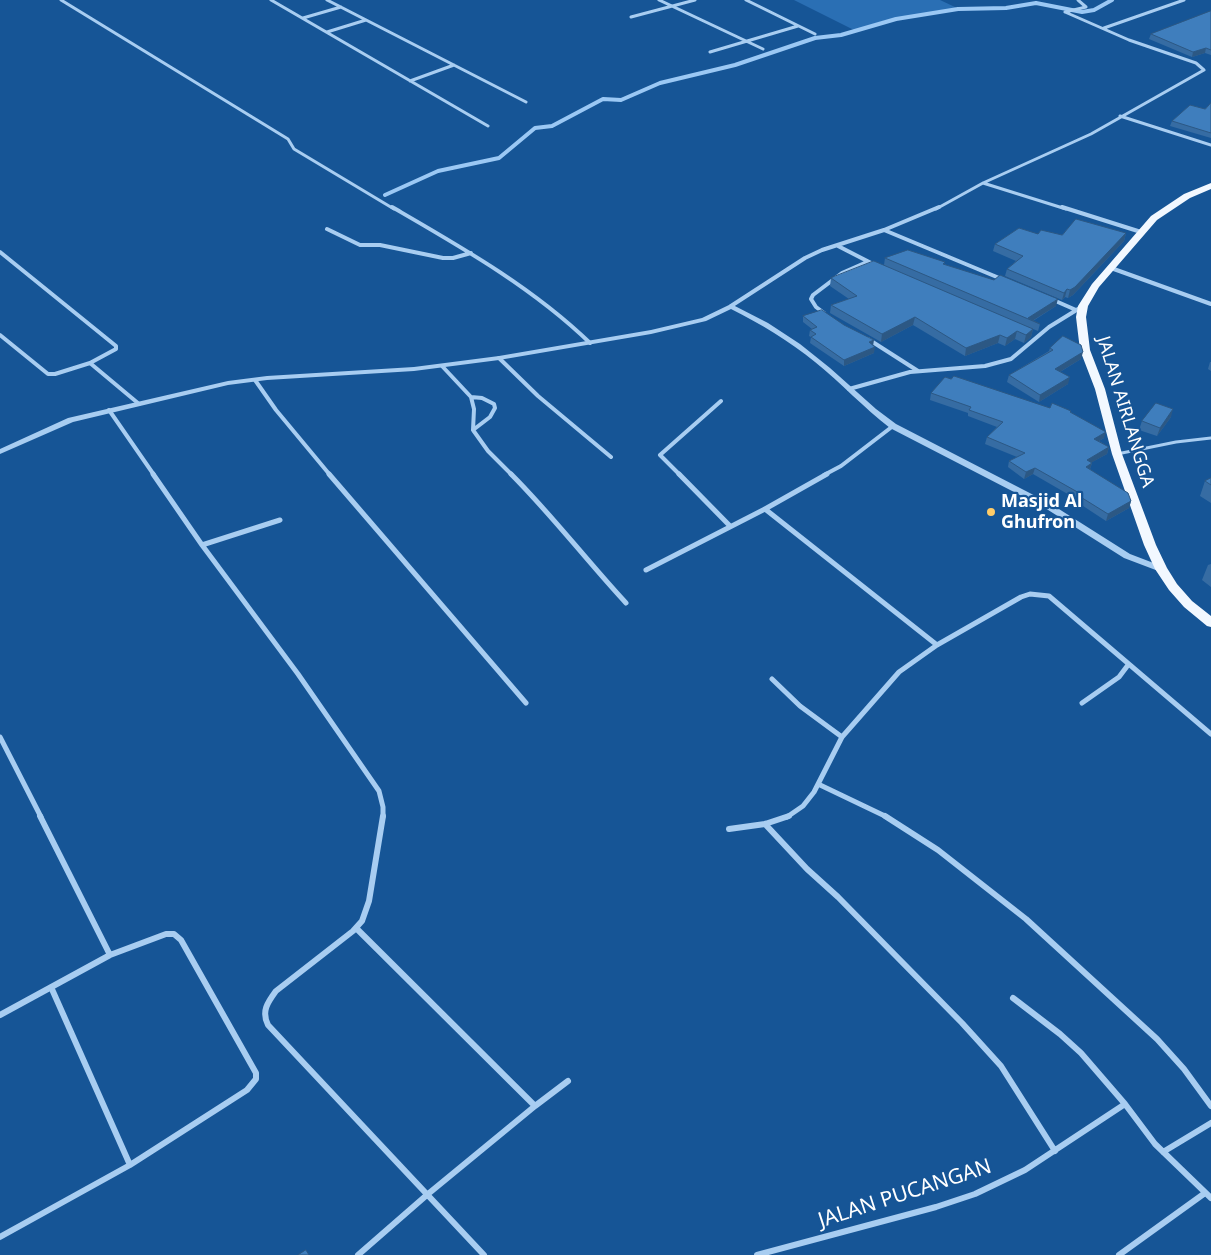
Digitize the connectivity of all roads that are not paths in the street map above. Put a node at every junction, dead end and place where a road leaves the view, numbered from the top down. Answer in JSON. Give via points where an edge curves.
{"nodes":[{"id":1,"x":61,"y":0,"type":"edge"},
{"id":2,"x":271,"y":0,"type":"edge"},
{"id":3,"x":327,"y":0,"type":"edge"},
{"id":4,"x":659,"y":0,"type":"edge"},
{"id":5,"x":695,"y":0,"type":"edge"},
{"id":6,"x":746,"y":0,"type":"edge"},
{"id":7,"x":1078,"y":0,"type":"edge"},
{"id":8,"x":1184,"y":0,"type":"edge"},
{"id":9,"x":672,"y":6,"type":"junction"},
{"id":10,"x":341,"y":7,"type":"junction"},
{"id":11,"x":631,"y":17,"type":"dead end"},
{"id":12,"x":303,"y":18,"type":"junction"},
{"id":13,"x":366,"y":20,"type":"junction"},
{"id":14,"x":798,"y":26,"type":"junction"},
{"id":15,"x":1103,"y":28,"type":"junction"},
{"id":16,"x":326,"y":32,"type":"junction"},
{"id":17,"x":816,"y":34,"type":"dead end"},
{"id":18,"x":745,"y":41,"type":"junction"},
{"id":19,"x":763,"y":49,"type":"dead end"},
{"id":20,"x":710,"y":52,"type":"dead end"},
{"id":21,"x":454,"y":65,"type":"junction"},
{"id":22,"x":410,"y":81,"type":"junction"},
{"id":23,"x":526,"y":102,"type":"dead end"},
{"id":24,"x":1120,"y":116,"type":"junction"},
{"id":25,"x":488,"y":126,"type":"dead end"},
{"id":26,"x":1211,"y":145,"type":"edge"},
{"id":27,"x":983,"y":183,"type":"junction"},
{"id":28,"x":1211,"y":186,"type":"edge"},
{"id":29,"x":327,"y":229,"type":"dead end"},
{"id":30,"x":884,"y":230,"type":"junction"},
{"id":31,"x":1141,"y":232,"type":"junction"},
{"id":32,"x":838,"y":246,"type":"junction"},
{"id":33,"x":0,"y":252,"type":"edge"},
{"id":34,"x":471,"y":253,"type":"junction"},
{"id":35,"x":867,"y":262,"type":"junction"},
{"id":36,"x":876,"y":266,"type":"edge"},
{"id":37,"x":1111,"y":268,"type":"junction"},
{"id":38,"x":1012,"y":283,"type":"edge"},
{"id":39,"x":1048,"y":298,"type":"edge"},
{"id":40,"x":1211,"y":304,"type":"edge"},
{"id":41,"x":731,"y":306,"type":"junction"},
{"id":42,"x":1080,"y":308,"type":"junction"},
{"id":43,"x":830,"y":316,"type":"edge"},
{"id":44,"x":1029,"y":332,"type":"edge"},
{"id":45,"x":0,"y":335,"type":"edge"},
{"id":46,"x":862,"y":335,"type":"edge"},
{"id":47,"x":1038,"y":336,"type":"junction"},
{"id":48,"x":590,"y":343,"type":"junction"},
{"id":49,"x":499,"y":358,"type":"junction"},
{"id":50,"x":90,"y":363,"type":"junction"},
{"id":51,"x":442,"y":366,"type":"junction"},
{"id":52,"x":918,"y":371,"type":"junction"},
{"id":53,"x":255,"y":380,"type":"junction"},
{"id":54,"x":849,"y":390,"type":"junction"},
{"id":55,"x":471,"y":397,"type":"junction"},
{"id":56,"x":721,"y":401,"type":"dead end"},
{"id":57,"x":139,"y":404,"type":"junction"},
{"id":58,"x":109,"y":410,"type":"junction"},
{"id":59,"x":893,"y":426,"type":"junction"},
{"id":60,"x":473,"y":430,"type":"junction"},
{"id":61,"x":1211,"y":438,"type":"edge"},
{"id":62,"x":0,"y":452,"type":"edge"},
{"id":63,"x":1117,"y":454,"type":"junction"},
{"id":64,"x":611,"y":458,"type":"dead end"},
{"id":65,"x":765,"y":509,"type":"junction"},
{"id":66,"x":280,"y":520,"type":"dead end"},
{"id":67,"x":730,"y":526,"type":"junction"},
{"id":68,"x":202,"y":545,"type":"junction"},
{"id":69,"x":1161,"y":569,"type":"junction"},
{"id":70,"x":646,"y":570,"type":"dead end"},
{"id":71,"x":626,"y":603,"type":"dead end"},
{"id":72,"x":1211,"y":623,"type":"edge"},
{"id":73,"x":937,"y":645,"type":"junction"},
{"id":74,"x":1128,"y":665,"type":"junction"},
{"id":75,"x":772,"y":679,"type":"dead end"},
{"id":76,"x":526,"y":703,"type":"dead end"},
{"id":77,"x":1082,"y":703,"type":"dead end"},
{"id":78,"x":1211,"y":734,"type":"edge"},
{"id":79,"x":0,"y":737,"type":"edge"},
{"id":80,"x":842,"y":737,"type":"junction"},
{"id":81,"x":818,"y":784,"type":"junction"},
{"id":82,"x":765,"y":824,"type":"junction"},
{"id":83,"x":729,"y":829,"type":"dead end"},
{"id":84,"x":356,"y":928,"type":"junction"},
{"id":85,"x":110,"y":955,"type":"junction"},
{"id":86,"x":51,"y":987,"type":"junction"},
{"id":87,"x":1013,"y":998,"type":"dead end"},
{"id":88,"x":0,"y":1015,"type":"edge"},
{"id":89,"x":568,"y":1081,"type":"dead end"},
{"id":90,"x":1125,"y":1104,"type":"junction"},
{"id":91,"x":535,"y":1106,"type":"junction"},
{"id":92,"x":1211,"y":1106,"type":"edge"},
{"id":93,"x":1211,"y":1123,"type":"edge"},
{"id":94,"x":1055,"y":1151,"type":"junction"},
{"id":95,"x":1163,"y":1152,"type":"junction"},
{"id":96,"x":130,"y":1165,"type":"junction"},
{"id":97,"x":1205,"y":1193,"type":"junction"},
{"id":98,"x":428,"y":1194,"type":"junction"},
{"id":99,"x":1211,"y":1198,"type":"edge"},
{"id":100,"x":0,"y":1237,"type":"edge"},
{"id":101,"x":358,"y":1255,"type":"edge"},
{"id":102,"x":484,"y":1255,"type":"edge"},
{"id":103,"x":757,"y":1255,"type":"edge"},
{"id":104,"x":1119,"y":1255,"type":"edge"}],
"edges":[{"from":1,"to":34,"type":"street","via":[[288,139],[294,149],[332,173]]},
{"from":2,"to":12,"type":"street"},
{"from":3,"to":10,"type":"street"},
{"from":4,"to":9,"type":"street"},
{"from":5,"to":9,"type":"street"},
{"from":6,"to":14,"type":"street"},
{"from":7,"to":15,"type":"street","via":[[1086,7],[1064,12]]},
{"from":8,"to":15,"type":"street"},
{"from":9,"to":11,"type":"street"},
{"from":9,"to":18,"type":"street"},
{"from":10,"to":12,"type":"street"},
{"from":10,"to":13,"type":"street"},
{"from":12,"to":16,"type":"street"},
{"from":13,"to":16,"type":"street"},
{"from":13,"to":21,"type":"street"},
{"from":14,"to":17,"type":"street"},
{"from":14,"to":18,"type":"street"},
{"from":15,"to":24,"type":"street","via":[[1200,65],[1204,70]]},
{"from":16,"to":22,"type":"street"},
{"from":18,"to":19,"type":"street"},
{"from":18,"to":20,"type":"street"},
{"from":21,"to":22,"type":"street"},
{"from":21,"to":23,"type":"street"},
{"from":22,"to":25,"type":"street"},
{"from":24,"to":26,"type":"street"},
{"from":24,"to":27,"type":"street","via":[[1070,144]]},
{"from":27,"to":30,"type":"street","via":[[942,206]]},
{"from":27,"to":31,"type":"street"},
{"from":28,"to":31,"type":"main road","via":[[1166,209]]},
{"from":29,"to":34,"type":"street","via":[[360,245],[380,245],[443,258]]},
{"from":30,"to":32,"type":"street"},
{"from":30,"to":38,"type":"street"},
{"from":31,"to":37,"type":"main road"},
{"from":32,"to":35,"type":"street"},
{"from":32,"to":41,"type":"street","via":[[805,258]]},
{"from":33,"to":50,"type":"street","via":[[116,346],[116,349]]},
{"from":34,"to":48,"type":"street","via":[[561,315]]},
{"from":35,"to":36,"type":"street"},
{"from":35,"to":43,"type":"street","via":[[842,273],[813,295],[812,303]]},
{"from":37,"to":40,"type":"street"},
{"from":37,"to":42,"type":"main road"},
{"from":39,"to":42,"type":"street"},
{"from":41,"to":48,"type":"street","via":[[704,320]]},
{"from":41,"to":54,"type":"street","via":[[786,337]]},
{"from":42,"to":47,"type":"street"},
{"from":42,"to":63,"type":"main road","name":"JALAN AIRLANGGA","via":[[1086,350]]},
{"from":44,"to":47,"type":"street"},
{"from":45,"to":50,"type":"street","via":[[48,374]]},
{"from":46,"to":52,"type":"street"},
{"from":47,"to":52,"type":"street","via":[[1018,357],[1006,361]]},
{"from":48,"to":49,"type":"street"},
{"from":49,"to":51,"type":"street"},
{"from":49,"to":64,"type":"street"},
{"from":50,"to":57,"type":"street"},
{"from":51,"to":53,"type":"street"},
{"from":51,"to":55,"type":"street"},
{"from":52,"to":54,"type":"street","via":[[890,376]]},
{"from":53,"to":57,"type":"street","via":[[228,383]]},
{"from":53,"to":76,"type":"street","via":[[320,464]]},
{"from":54,"to":59,"type":"street"},
{"from":55,"to":60,"type":"street","via":[[474,405]]},
{"from":55,"to":60,"type":"street","via":[[490,401],[495,408],[490,417]]},
{"from":56,"to":67,"type":"street","via":[[660,455]]},
{"from":57,"to":58,"type":"street"},
{"from":58,"to":62,"type":"street","via":[[71,420]]},
{"from":58,"to":68,"type":"street"},
{"from":59,"to":65,"type":"street","via":[[841,466]]},
{"from":59,"to":69,"type":"street","via":[[1048,506],[1127,556]]},
{"from":60,"to":71,"type":"street","via":[[488,451],[542,505]]},
{"from":61,"to":63,"type":"lane"},
{"from":63,"to":69,"type":"main road","name":"JALAN AIRLANGGA"},
{"from":65,"to":67,"type":"street"},
{"from":65,"to":73,"type":"street"},
{"from":66,"to":68,"type":"street"},
{"from":67,"to":70,"type":"street"},
{"from":68,"to":84,"type":"street","via":[[298,674],[379,791],[383,823],[366,914]]},
{"from":69,"to":72,"type":"main road","name":"JALAN AIRLANGGA","via":[[1188,604]]},
{"from":73,"to":74,"type":"street","via":[[1021,597],[1040,594],[1058,602]]},
{"from":73,"to":80,"type":"street","via":[[899,672]]},
{"from":74,"to":77,"type":"street","via":[[1119,676]]},
{"from":74,"to":78,"type":"street"},
{"from":75,"to":80,"type":"street","via":[[800,706]]},
{"from":79,"to":85,"type":"street"},
{"from":80,"to":81,"type":"street"},
{"from":81,"to":82,"type":"street","via":[[809,800],[796,812]]},
{"from":81,"to":92,"type":"street","via":[[883,815],[938,850],[1026,919],[1157,1039]]},
{"from":82,"to":83,"type":"street"},
{"from":82,"to":94,"type":"street","via":[[962,1022],[1001,1066]]},
{"from":84,"to":91,"type":"street"},
{"from":84,"to":98,"type":"street","via":[[288,980],[270,999],[264,1015],[268,1025]]},
{"from":85,"to":86,"type":"street"},
{"from":85,"to":96,"type":"street","via":[[174,934],[181,940],[256,1073],[256,1079],[247,1090]]},
{"from":86,"to":88,"type":"street"},
{"from":86,"to":96,"type":"street"},
{"from":87,"to":90,"type":"street","via":[[1081,1053]]},
{"from":89,"to":91,"type":"street"},
{"from":90,"to":94,"type":"street","name":"JALAN PUCANGAN"},
{"from":90,"to":95,"type":"street"},
{"from":91,"to":98,"type":"street"},
{"from":93,"to":95,"type":"street"},
{"from":94,"to":103,"type":"street","name":"JALAN PUCANGAN","via":[[1010,1179],[975,1194]]},
{"from":95,"to":97,"type":"street"},
{"from":96,"to":100,"type":"street"},
{"from":97,"to":99,"type":"street"},
{"from":97,"to":104,"type":"street"},
{"from":98,"to":101,"type":"street"},
{"from":98,"to":102,"type":"street"}]}
